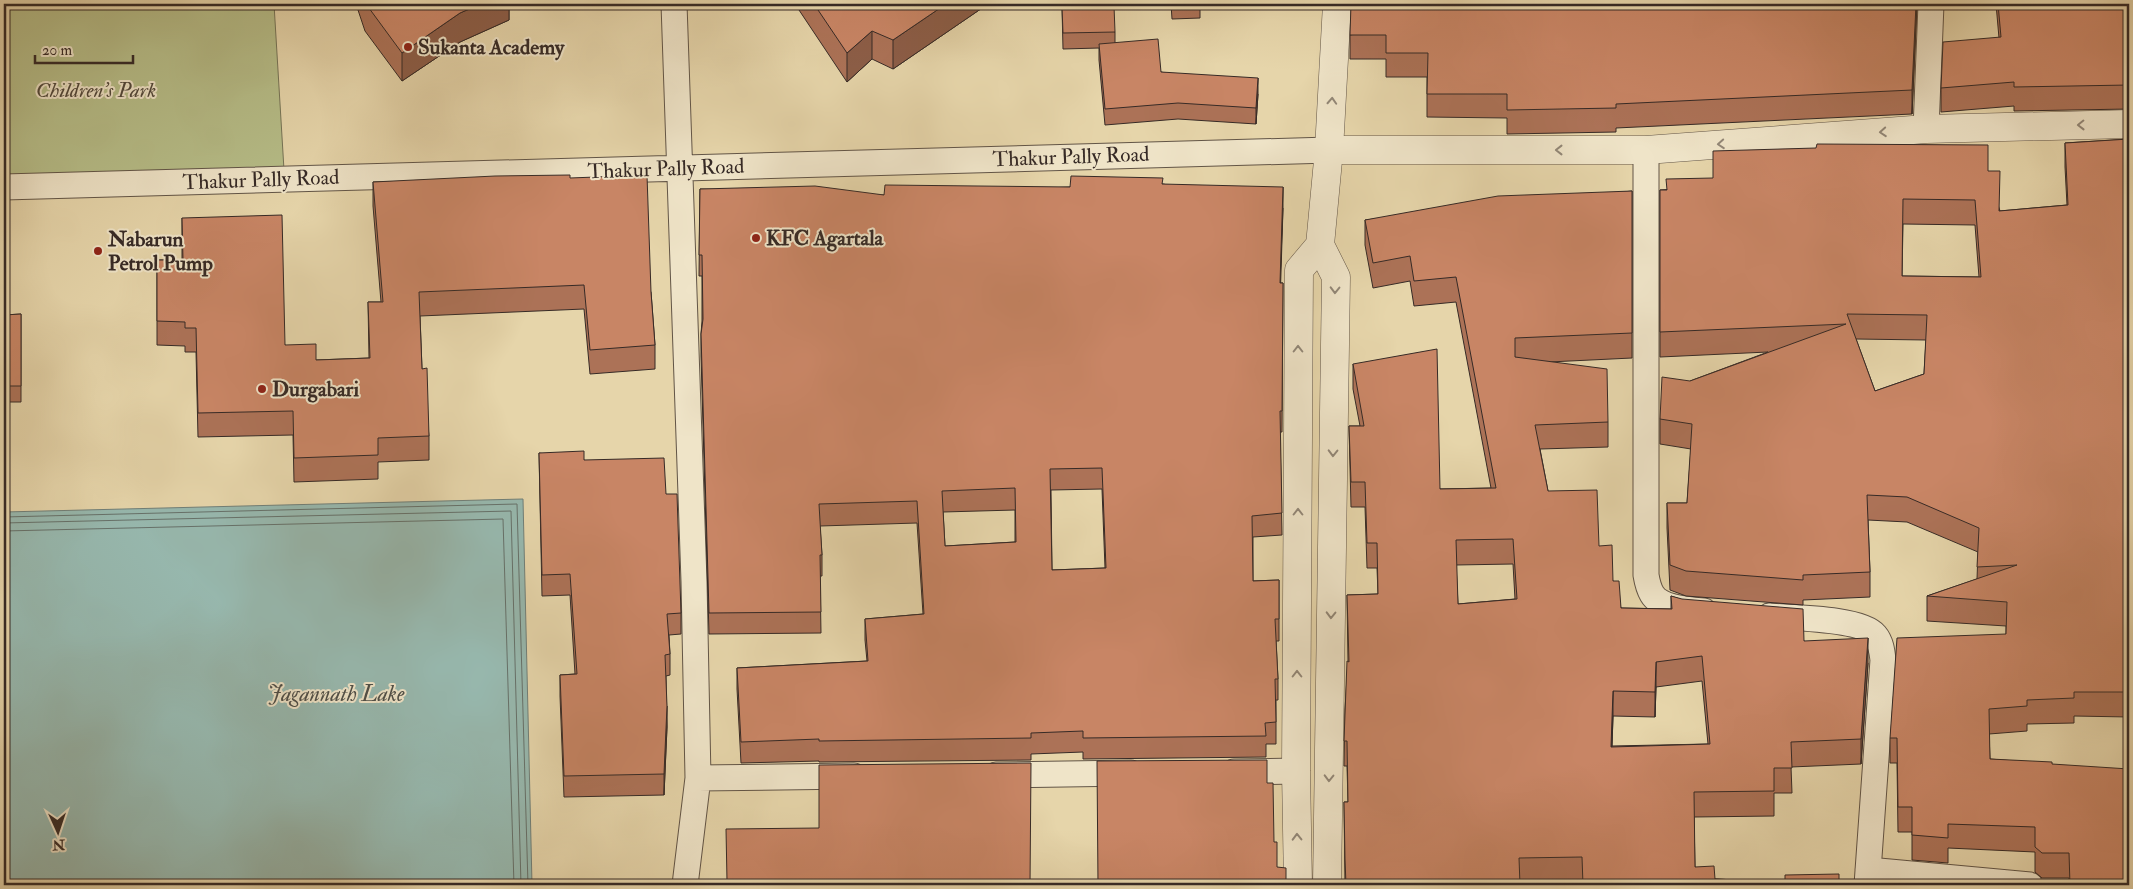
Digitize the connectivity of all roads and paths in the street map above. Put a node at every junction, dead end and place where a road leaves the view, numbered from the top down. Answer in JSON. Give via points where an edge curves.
{"nodes":[{"id":1,"x":674,"y":4,"type":"edge"},
{"id":2,"x":1337,"y":4,"type":"edge"},
{"id":3,"x":1932,"y":4,"type":"edge"},
{"id":4,"x":2129,"y":124,"type":"edge"},
{"id":5,"x":1926,"y":129,"type":"junction"},
{"id":6,"x":1329,"y":150,"type":"junction"},
{"id":7,"x":1646,"y":150,"type":"junction"},
{"id":8,"x":679,"y":168,"type":"junction"},
{"id":9,"x":4,"y":187,"type":"edge"},
{"id":10,"x":1320,"y":245,"type":"junction"},
{"id":11,"x":1296,"y":771,"type":"junction"},
{"id":12,"x":1206,"y":772,"type":"edge"},
{"id":13,"x":1157,"y":773,"type":"edge"},
{"id":14,"x":977,"y":775,"type":"edge"},
{"id":15,"x":877,"y":776,"type":"edge"},
{"id":16,"x":698,"y":778,"type":"junction"},
{"id":17,"x":1867,"y":878,"type":"edge"},
{"id":18,"x":684,"y":885,"type":"edge"},
{"id":19,"x":1298,"y":885,"type":"edge"},
{"id":20,"x":1327,"y":885,"type":"edge"},
{"id":21,"x":2030,"y":885,"type":"edge"}],
"edges":[{"from":1,"to":8,"type":"street"},
{"from":6,"to":2,"type":"street","one_way":true},
{"from":3,"to":5,"type":"street"},
{"from":4,"to":5,"type":"street","one_way":true},
{"from":5,"to":7,"type":"street","one_way":true},
{"from":7,"to":6,"type":"street","one_way":true},
{"from":6,"to":8,"type":"street","name":"Thakur Pally Road"},
{"from":6,"to":10,"type":"street"},
{"from":7,"to":17,"type":"street","via":[[1646,575],[1652,596],[1683,610],[1853,623],[1868,628],[1875,635],[1881,645],[1883,660]]},
{"from":8,"to":9,"type":"street","name":"Thakur Pally Road"},
{"from":8,"to":16,"type":"street"},
{"from":11,"to":10,"type":"street","one_way":true,"via":[[1299,270]]},
{"from":10,"to":20,"type":"street","one_way":true,"via":[[1336,276]]},
{"from":11,"to":12,"type":"street"},
{"from":19,"to":11,"type":"street","one_way":true},
{"from":13,"to":14,"type":"street"},
{"from":15,"to":16,"type":"street"},
{"from":16,"to":18,"type":"street"},
{"from":17,"to":21,"type":"street"}]}
